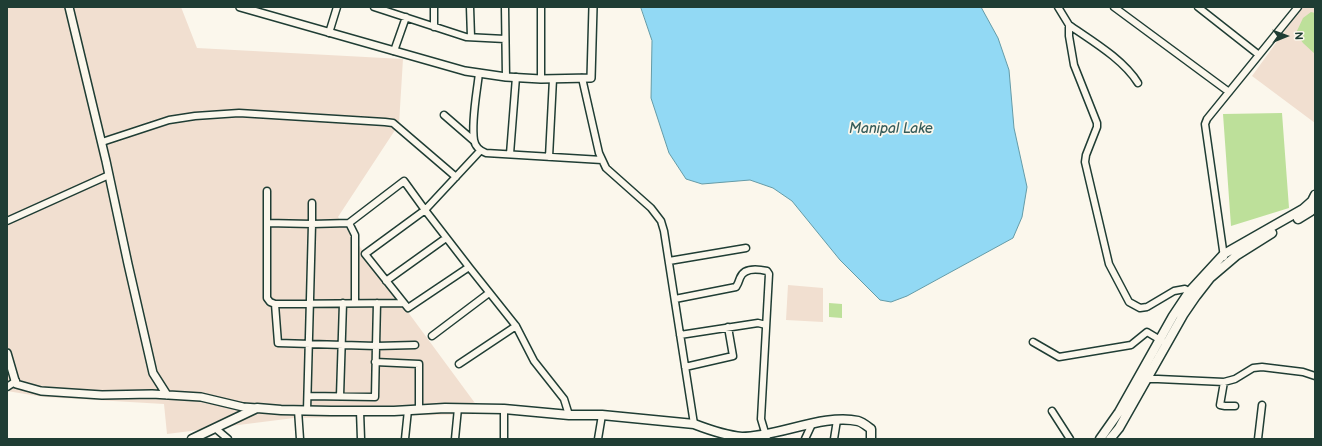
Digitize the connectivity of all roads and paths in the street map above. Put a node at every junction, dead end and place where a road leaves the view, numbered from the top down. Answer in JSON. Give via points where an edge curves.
{"nodes":[{"id":1,"x":69,"y":7,"type":"edge"},
{"id":2,"x":240,"y":7,"type":"edge"},
{"id":3,"x":337,"y":7,"type":"edge"},
{"id":4,"x":374,"y":7,"type":"edge"},
{"id":5,"x":434,"y":7,"type":"edge"},
{"id":6,"x":470,"y":7,"type":"edge"},
{"id":7,"x":505,"y":7,"type":"edge"},
{"id":8,"x":541,"y":7,"type":"edge"},
{"id":9,"x":593,"y":7,"type":"edge"},
{"id":10,"x":1058,"y":7,"type":"edge"},
{"id":11,"x":1114,"y":7,"type":"edge"},
{"id":12,"x":1198,"y":7,"type":"edge"},
{"id":13,"x":1298,"y":7,"type":"edge"},
{"id":14,"x":406,"y":17,"type":"junction"},
{"id":15,"x":1069,"y":25,"type":"junction"},
{"id":16,"x":434,"y":26,"type":"junction"},
{"id":17,"x":330,"y":32,"type":"junction"},
{"id":18,"x":471,"y":37,"type":"junction"},
{"id":19,"x":505,"y":39,"type":"junction"},
{"id":20,"x":394,"y":51,"type":"junction"},
{"id":21,"x":1259,"y":55,"type":"junction"},
{"id":22,"x":479,"y":73,"type":"junction"},
{"id":23,"x":506,"y":77,"type":"junction"},
{"id":24,"x":516,"y":77,"type":"junction"},
{"id":25,"x":582,"y":78,"type":"junction"},
{"id":26,"x":541,"y":79,"type":"junction"},
{"id":27,"x":553,"y":79,"type":"junction"},
{"id":28,"x":1138,"y":82,"type":"dead end"},
{"id":29,"x":1229,"y":92,"type":"junction"},
{"id":30,"x":444,"y":115,"type":"dead end"},
{"id":31,"x":474,"y":141,"type":"junction"},
{"id":32,"x":102,"y":142,"type":"junction"},
{"id":33,"x":480,"y":151,"type":"junction"},
{"id":34,"x":510,"y":154,"type":"junction"},
{"id":35,"x":549,"y":157,"type":"junction"},
{"id":36,"x":602,"y":160,"type":"junction"},
{"id":37,"x":109,"y":175,"type":"junction"},
{"id":38,"x":456,"y":177,"type":"junction"},
{"id":39,"x":267,"y":191,"type":"dead end"},
{"id":40,"x":1315,"y":195,"type":"edge"},
{"id":41,"x":312,"y":203,"type":"dead end"},
{"id":42,"x":1312,"y":209,"type":"edge"},
{"id":43,"x":425,"y":210,"type":"junction"},
{"id":44,"x":7,"y":221,"type":"edge"},
{"id":45,"x":267,"y":223,"type":"junction"},
{"id":46,"x":349,"y":223,"type":"junction"},
{"id":47,"x":312,"y":224,"type":"junction"},
{"id":48,"x":446,"y":238,"type":"junction"},
{"id":49,"x":746,"y":248,"type":"dead end"},
{"id":50,"x":1224,"y":254,"type":"junction"},
{"id":51,"x":669,"y":261,"type":"junction"},
{"id":52,"x":1225,"y":265,"type":"junction"},
{"id":53,"x":469,"y":267,"type":"junction"},
{"id":54,"x":386,"y":281,"type":"junction"},
{"id":55,"x":489,"y":293,"type":"junction"},
{"id":56,"x":1192,"y":294,"type":"junction"},
{"id":57,"x":675,"y":299,"type":"junction"},
{"id":58,"x":343,"y":303,"type":"junction"},
{"id":59,"x":355,"y":303,"type":"junction"},
{"id":60,"x":377,"y":303,"type":"junction"},
{"id":61,"x":403,"y":303,"type":"junction"},
{"id":62,"x":276,"y":304,"type":"junction"},
{"id":63,"x":310,"y":304,"type":"junction"},
{"id":64,"x":766,"y":325,"type":"junction"},
{"id":65,"x":516,"y":326,"type":"junction"},
{"id":66,"x":728,"y":327,"type":"junction"},
{"id":67,"x":680,"y":335,"type":"junction"},
{"id":68,"x":432,"y":336,"type":"dead end"},
{"id":69,"x":1033,"y":342,"type":"dead end"},
{"id":70,"x":1164,"y":342,"type":"junction"},
{"id":71,"x":309,"y":344,"type":"junction"},
{"id":72,"x":415,"y":344,"type":"dead end"},
{"id":73,"x":341,"y":345,"type":"junction"},
{"id":74,"x":376,"y":346,"type":"junction"},
{"id":75,"x":7,"y":353,"type":"edge"},
{"id":76,"x":375,"y":362,"type":"junction"},
{"id":77,"x":459,"y":364,"type":"dead end"},
{"id":78,"x":685,"y":367,"type":"junction"},
{"id":79,"x":1315,"y":376,"type":"edge"},
{"id":80,"x":1146,"y":379,"type":"junction"},
{"id":81,"x":16,"y":381,"type":"junction"},
{"id":82,"x":1224,"y":382,"type":"junction"},
{"id":83,"x":7,"y":387,"type":"edge"},
{"id":84,"x":167,"y":395,"type":"junction"},
{"id":85,"x":308,"y":396,"type":"junction"},
{"id":86,"x":340,"y":396,"type":"junction"},
{"id":87,"x":1262,"y":405,"type":"dead end"},
{"id":88,"x":1235,"y":406,"type":"dead end"},
{"id":89,"x":257,"y":408,"type":"junction"},
{"id":90,"x":458,"y":408,"type":"junction"},
{"id":91,"x":419,"y":409,"type":"junction"},
{"id":92,"x":298,"y":410,"type":"junction"},
{"id":93,"x":408,"y":410,"type":"junction"},
{"id":94,"x":504,"y":410,"type":"junction"},
{"id":95,"x":307,"y":411,"type":"junction"},
{"id":96,"x":360,"y":411,"type":"junction"},
{"id":97,"x":1052,"y":411,"type":"dead end"},
{"id":98,"x":569,"y":414,"type":"junction"},
{"id":99,"x":602,"y":415,"type":"junction"},
{"id":100,"x":837,"y":420,"type":"junction"},
{"id":101,"x":694,"y":424,"type":"junction"},
{"id":102,"x":812,"y":424,"type":"junction"},
{"id":103,"x":215,"y":428,"type":"junction"},
{"id":104,"x":766,"y":436,"type":"edge"},
{"id":105,"x":192,"y":439,"type":"edge"},
{"id":106,"x":228,"y":439,"type":"edge"},
{"id":107,"x":300,"y":439,"type":"edge"},
{"id":108,"x":360,"y":439,"type":"edge"},
{"id":109,"x":405,"y":439,"type":"edge"},
{"id":110,"x":455,"y":439,"type":"edge"},
{"id":111,"x":504,"y":439,"type":"edge"},
{"id":112,"x":598,"y":439,"type":"edge"},
{"id":113,"x":805,"y":439,"type":"edge"},
{"id":114,"x":834,"y":439,"type":"edge"},
{"id":115,"x":871,"y":439,"type":"edge"},
{"id":116,"x":1070,"y":439,"type":"edge"},
{"id":117,"x":1100,"y":439,"type":"edge"},
{"id":118,"x":1110,"y":439,"type":"edge"},
{"id":119,"x":1258,"y":439,"type":"edge"}],
"edges":[{"from":1,"to":32,"type":"street"},
{"from":2,"to":17,"type":"street"},
{"from":3,"to":17,"type":"street"},
{"from":4,"to":14,"type":"street"},
{"from":5,"to":16,"type":"street"},
{"from":6,"to":18,"type":"street"},
{"from":7,"to":19,"type":"street"},
{"from":8,"to":26,"type":"street"},
{"from":9,"to":25,"type":"street","via":[[591,78]]},
{"from":10,"to":15,"type":"street"},
{"from":11,"to":29,"type":"street"},
{"from":12,"to":21,"type":"street"},
{"from":13,"to":21,"type":"street"},
{"from":14,"to":16,"type":"street"},
{"from":14,"to":20,"type":"street"},
{"from":15,"to":28,"type":"street","via":[[1117,60]]},
{"from":15,"to":56,"type":"street","via":[[1074,65],[1097,123],[1085,162],[1109,264],[1129,302],[1140,308],[1174,291],[1185,289]]},
{"from":16,"to":18,"type":"street"},
{"from":17,"to":20,"type":"street"},
{"from":18,"to":19,"type":"street"},
{"from":19,"to":23,"type":"street"},
{"from":20,"to":22,"type":"street"},
{"from":21,"to":29,"type":"street"},
{"from":22,"to":23,"type":"street"},
{"from":22,"to":31,"type":"street"},
{"from":23,"to":24,"type":"street"},
{"from":24,"to":26,"type":"street"},
{"from":24,"to":34,"type":"street"},
{"from":25,"to":27,"type":"street"},
{"from":25,"to":36,"type":"street"},
{"from":26,"to":27,"type":"street"},
{"from":27,"to":35,"type":"street"},
{"from":29,"to":50,"type":"street","via":[[1207,119],[1205,128]]},
{"from":30,"to":31,"type":"street"},
{"from":31,"to":33,"type":"street"},
{"from":32,"to":37,"type":"street"},
{"from":32,"to":38,"type":"street","via":[[169,120],[195,116],[239,113],[385,122],[393,123]]},
{"from":33,"to":34,"type":"street"},
{"from":33,"to":38,"type":"street"},
{"from":34,"to":35,"type":"street"},
{"from":35,"to":36,"type":"street"},
{"from":36,"to":51,"type":"street","via":[[606,168],[651,208],[661,221]]},
{"from":37,"to":44,"type":"street"},
{"from":37,"to":84,"type":"street","via":[[153,373]]},
{"from":38,"to":43,"type":"street"},
{"from":39,"to":45,"type":"street"},
{"from":40,"to":42,"type":"main road"},
{"from":41,"to":47,"type":"street"},
{"from":42,"to":50,"type":"main road","via":[[1303,209]]},
{"from":42,"to":52,"type":"main road","via":[[1263,238]]},
{"from":43,"to":46,"type":"street","via":[[404,181]]},
{"from":43,"to":48,"type":"street"},
{"from":43,"to":54,"type":"street","via":[[365,254]]},
{"from":45,"to":47,"type":"street"},
{"from":45,"to":62,"type":"street","via":[[267,298]]},
{"from":46,"to":47,"type":"street"},
{"from":46,"to":59,"type":"street","via":[[355,236]]},
{"from":47,"to":63,"type":"street"},
{"from":48,"to":53,"type":"street"},
{"from":48,"to":54,"type":"street"},
{"from":49,"to":51,"type":"street"},
{"from":50,"to":52,"type":"street"},
{"from":50,"to":56,"type":"main road"},
{"from":51,"to":57,"type":"street"},
{"from":52,"to":56,"type":"main road"},
{"from":53,"to":55,"type":"street"},
{"from":53,"to":61,"type":"street","via":[[408,308]]},
{"from":54,"to":61,"type":"street"},
{"from":55,"to":65,"type":"street"},
{"from":55,"to":68,"type":"street"},
{"from":56,"to":70,"type":"main road"},
{"from":57,"to":64,"type":"street","via":[[736,287],[745,272],[757,268],[769,274]]},
{"from":57,"to":67,"type":"street"},
{"from":58,"to":59,"type":"street"},
{"from":58,"to":63,"type":"street"},
{"from":58,"to":73,"type":"street"},
{"from":59,"to":60,"type":"street"},
{"from":60,"to":61,"type":"street"},
{"from":60,"to":74,"type":"street"},
{"from":62,"to":63,"type":"street"},
{"from":62,"to":71,"type":"street","via":[[278,343]]},
{"from":63,"to":71,"type":"street"},
{"from":64,"to":66,"type":"street","via":[[758,323]]},
{"from":64,"to":104,"type":"street","via":[[762,419]]},
{"from":65,"to":77,"type":"street"},
{"from":65,"to":98,"type":"street","via":[[534,360],[564,399]]},
{"from":66,"to":67,"type":"street"},
{"from":66,"to":78,"type":"street","via":[[733,356]]},
{"from":67,"to":78,"type":"street"},
{"from":69,"to":70,"type":"street","via":[[1059,357],[1131,345],[1147,332]]},
{"from":70,"to":80,"type":"main road"},
{"from":70,"to":117,"type":"main road"},
{"from":71,"to":73,"type":"street"},
{"from":71,"to":85,"type":"street"},
{"from":72,"to":74,"type":"street"},
{"from":73,"to":74,"type":"street"},
{"from":73,"to":86,"type":"street"},
{"from":74,"to":76,"type":"street"},
{"from":75,"to":81,"type":"street"},
{"from":76,"to":86,"type":"street","via":[[375,396]]},
{"from":76,"to":91,"type":"street","via":[[419,364]]},
{"from":78,"to":101,"type":"street"},
{"from":79,"to":82,"type":"street","via":[[1262,367],[1253,368],[1235,379]]},
{"from":80,"to":82,"type":"street"},
{"from":80,"to":118,"type":"main road","via":[[1120,428]]},
{"from":81,"to":83,"type":"street"},
{"from":81,"to":84,"type":"street","via":[[16,384],[41,391],[102,395]]},
{"from":82,"to":88,"type":"street","via":[[1220,404]]},
{"from":84,"to":89,"type":"street","via":[[201,397]]},
{"from":85,"to":86,"type":"street"},
{"from":85,"to":95,"type":"street"},
{"from":87,"to":119,"type":"street"},
{"from":89,"to":92,"type":"main road"},
{"from":89,"to":103,"type":"main road"},
{"from":90,"to":91,"type":"main road"},
{"from":90,"to":94,"type":"main road"},
{"from":90,"to":110,"type":"street"},
{"from":91,"to":93,"type":"main road"},
{"from":92,"to":95,"type":"main road"},
{"from":92,"to":107,"type":"street"},
{"from":93,"to":96,"type":"main road"},
{"from":93,"to":109,"type":"street"},
{"from":94,"to":98,"type":"main road"},
{"from":94,"to":111,"type":"street"},
{"from":95,"to":96,"type":"main road"},
{"from":96,"to":108,"type":"street"},
{"from":97,"to":116,"type":"street"},
{"from":98,"to":99,"type":"main road"},
{"from":99,"to":101,"type":"main road"},
{"from":99,"to":112,"type":"street"},
{"from":100,"to":102,"type":"main road"},
{"from":100,"to":114,"type":"street"},
{"from":100,"to":115,"type":"main road","via":[[858,421],[871,429]]},
{"from":101,"to":104,"type":"main road","via":[[707,430],[742,437]]},
{"from":102,"to":104,"type":"main road"},
{"from":102,"to":113,"type":"street"},
{"from":103,"to":105,"type":"main road"},
{"from":103,"to":106,"type":"street"}]}
